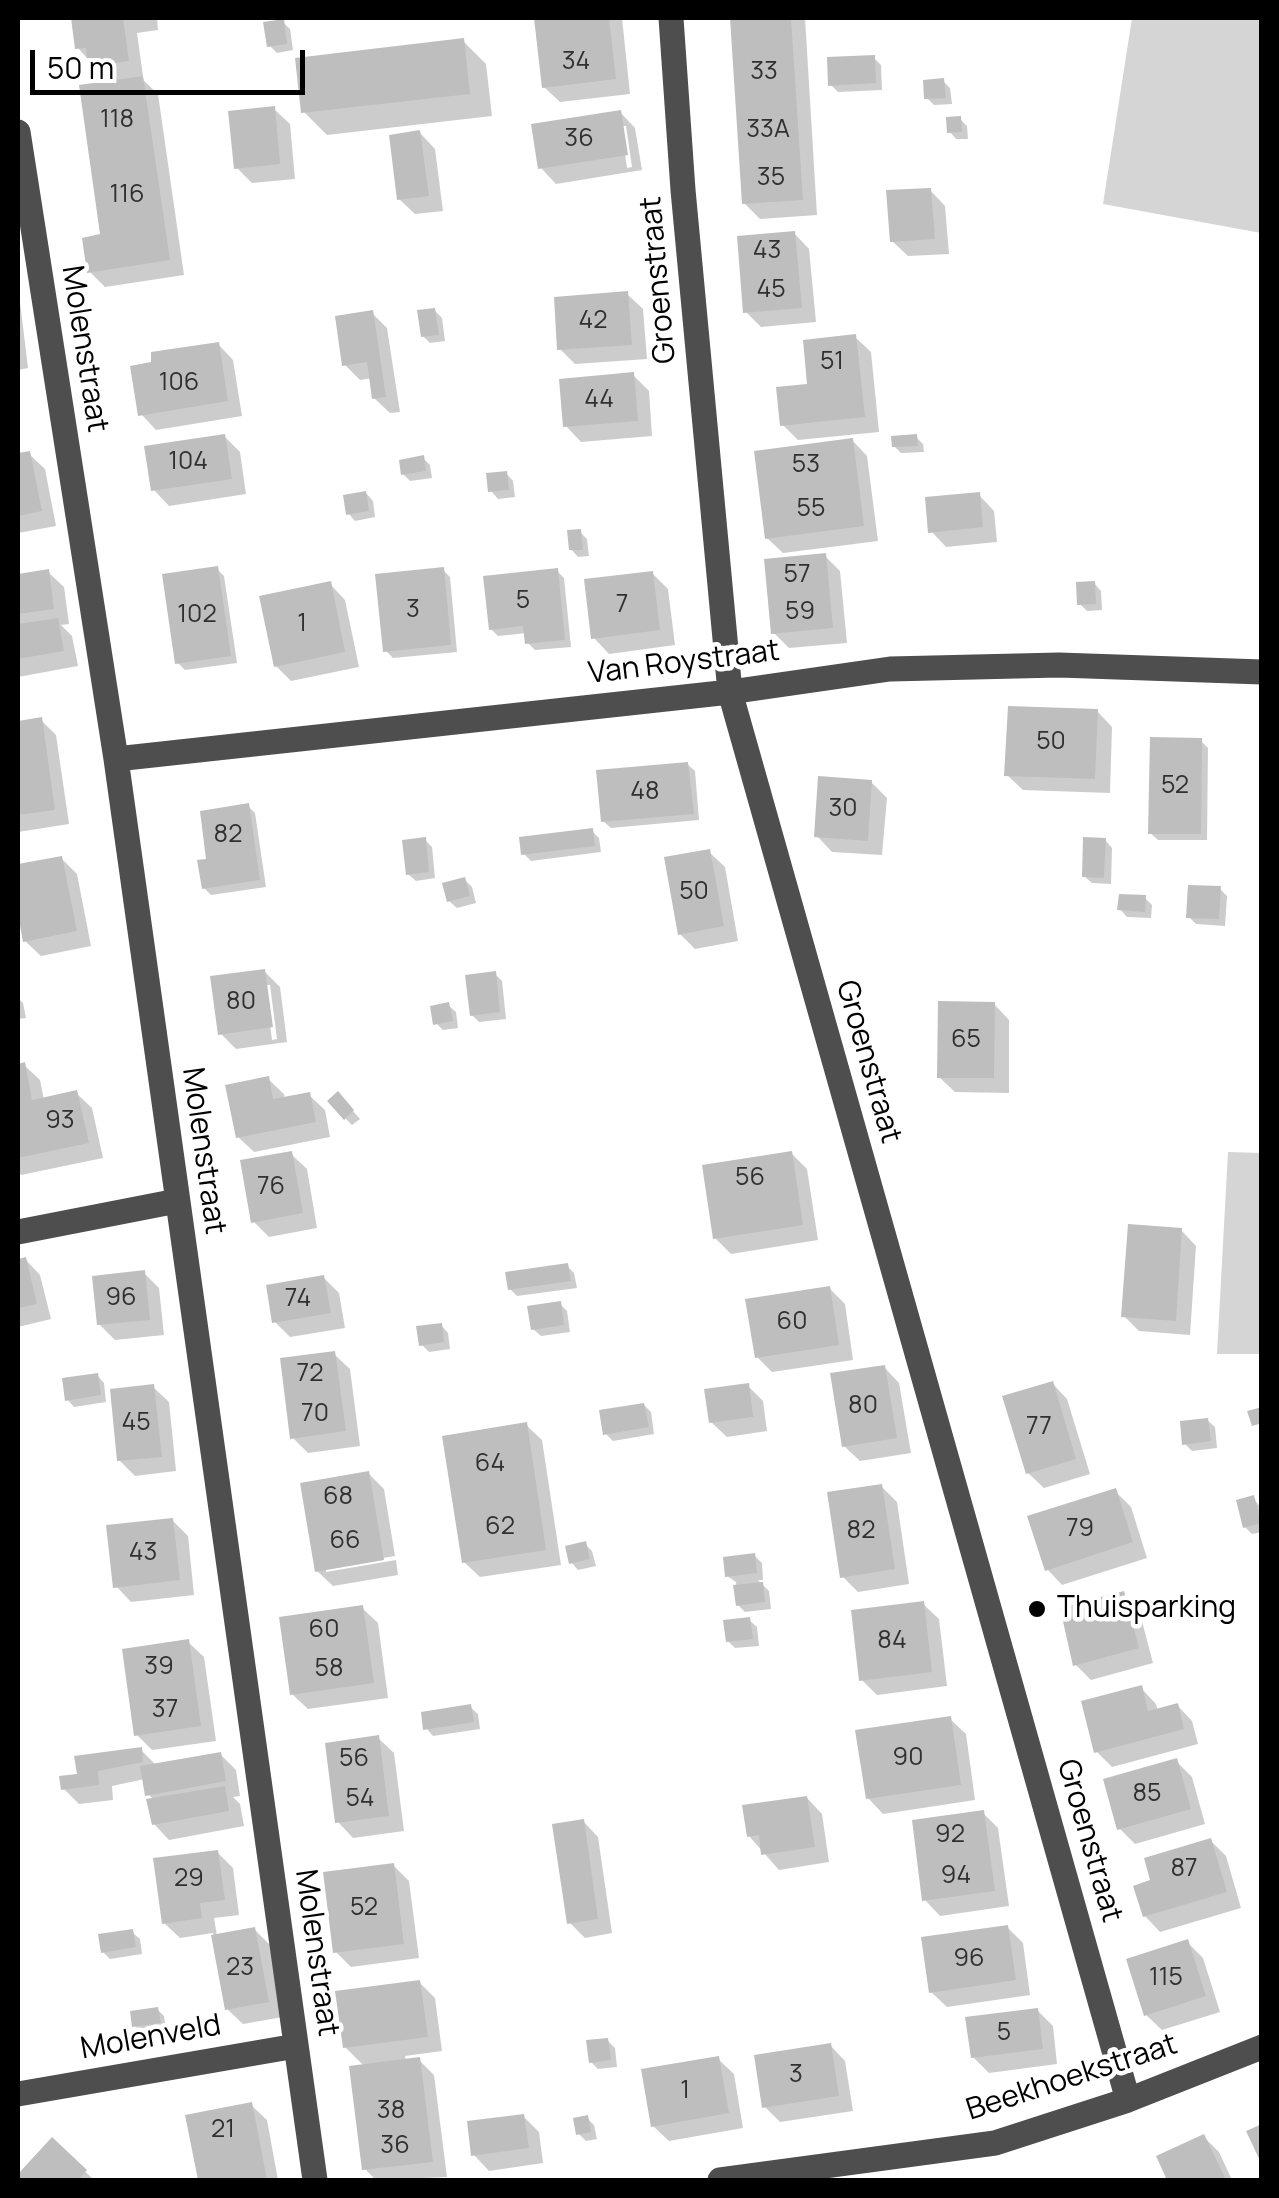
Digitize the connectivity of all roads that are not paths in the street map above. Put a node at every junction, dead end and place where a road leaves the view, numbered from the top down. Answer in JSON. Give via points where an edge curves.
{"nodes":[{"id":1,"x":672,"y":18,"type":"edge"},
{"id":2,"x":18,"y":132,"type":"edge"},
{"id":3,"x":1262,"y":672,"type":"edge"},
{"id":4,"x":730,"y":692,"type":"junction"},
{"id":5,"x":116,"y":760,"type":"junction"},
{"id":6,"x":177,"y":1201,"type":"junction"},
{"id":7,"x":18,"y":1232,"type":"edge"},
{"id":8,"x":296,"y":2046,"type":"junction"},
{"id":9,"x":1262,"y":2047,"type":"edge"},
{"id":10,"x":18,"y":2094,"type":"edge"},
{"id":11,"x":1128,"y":2100,"type":"junction"},
{"id":12,"x":315,"y":2180,"type":"edge"},
{"id":13,"x":720,"y":2180,"type":"edge"}],
"edges":[{"from":1,"to":4,"type":"street","name":"Groenstraat"},
{"from":2,"to":5,"type":"street","name":"Molenstraat"},
{"from":3,"to":4,"type":"street","name":"Van Roystraat","via":[[1059,665],[890,669]]},
{"from":4,"to":5,"type":"street","name":"Van Roystraat"},
{"from":4,"to":11,"type":"street","name":"Groenstraat"},
{"from":5,"to":6,"type":"street","name":"Molenstraat"},
{"from":6,"to":7,"type":"street"},
{"from":6,"to":8,"type":"street","name":"Molenstraat"},
{"from":8,"to":10,"type":"street","name":"Molenveld"},
{"from":8,"to":12,"type":"street","name":"Molenstraat"},
{"from":9,"to":11,"type":"street","name":"Beekhoekstraat"},
{"from":11,"to":13,"type":"street","name":"Beekhoekstraat","via":[[995,2142]]}]}
